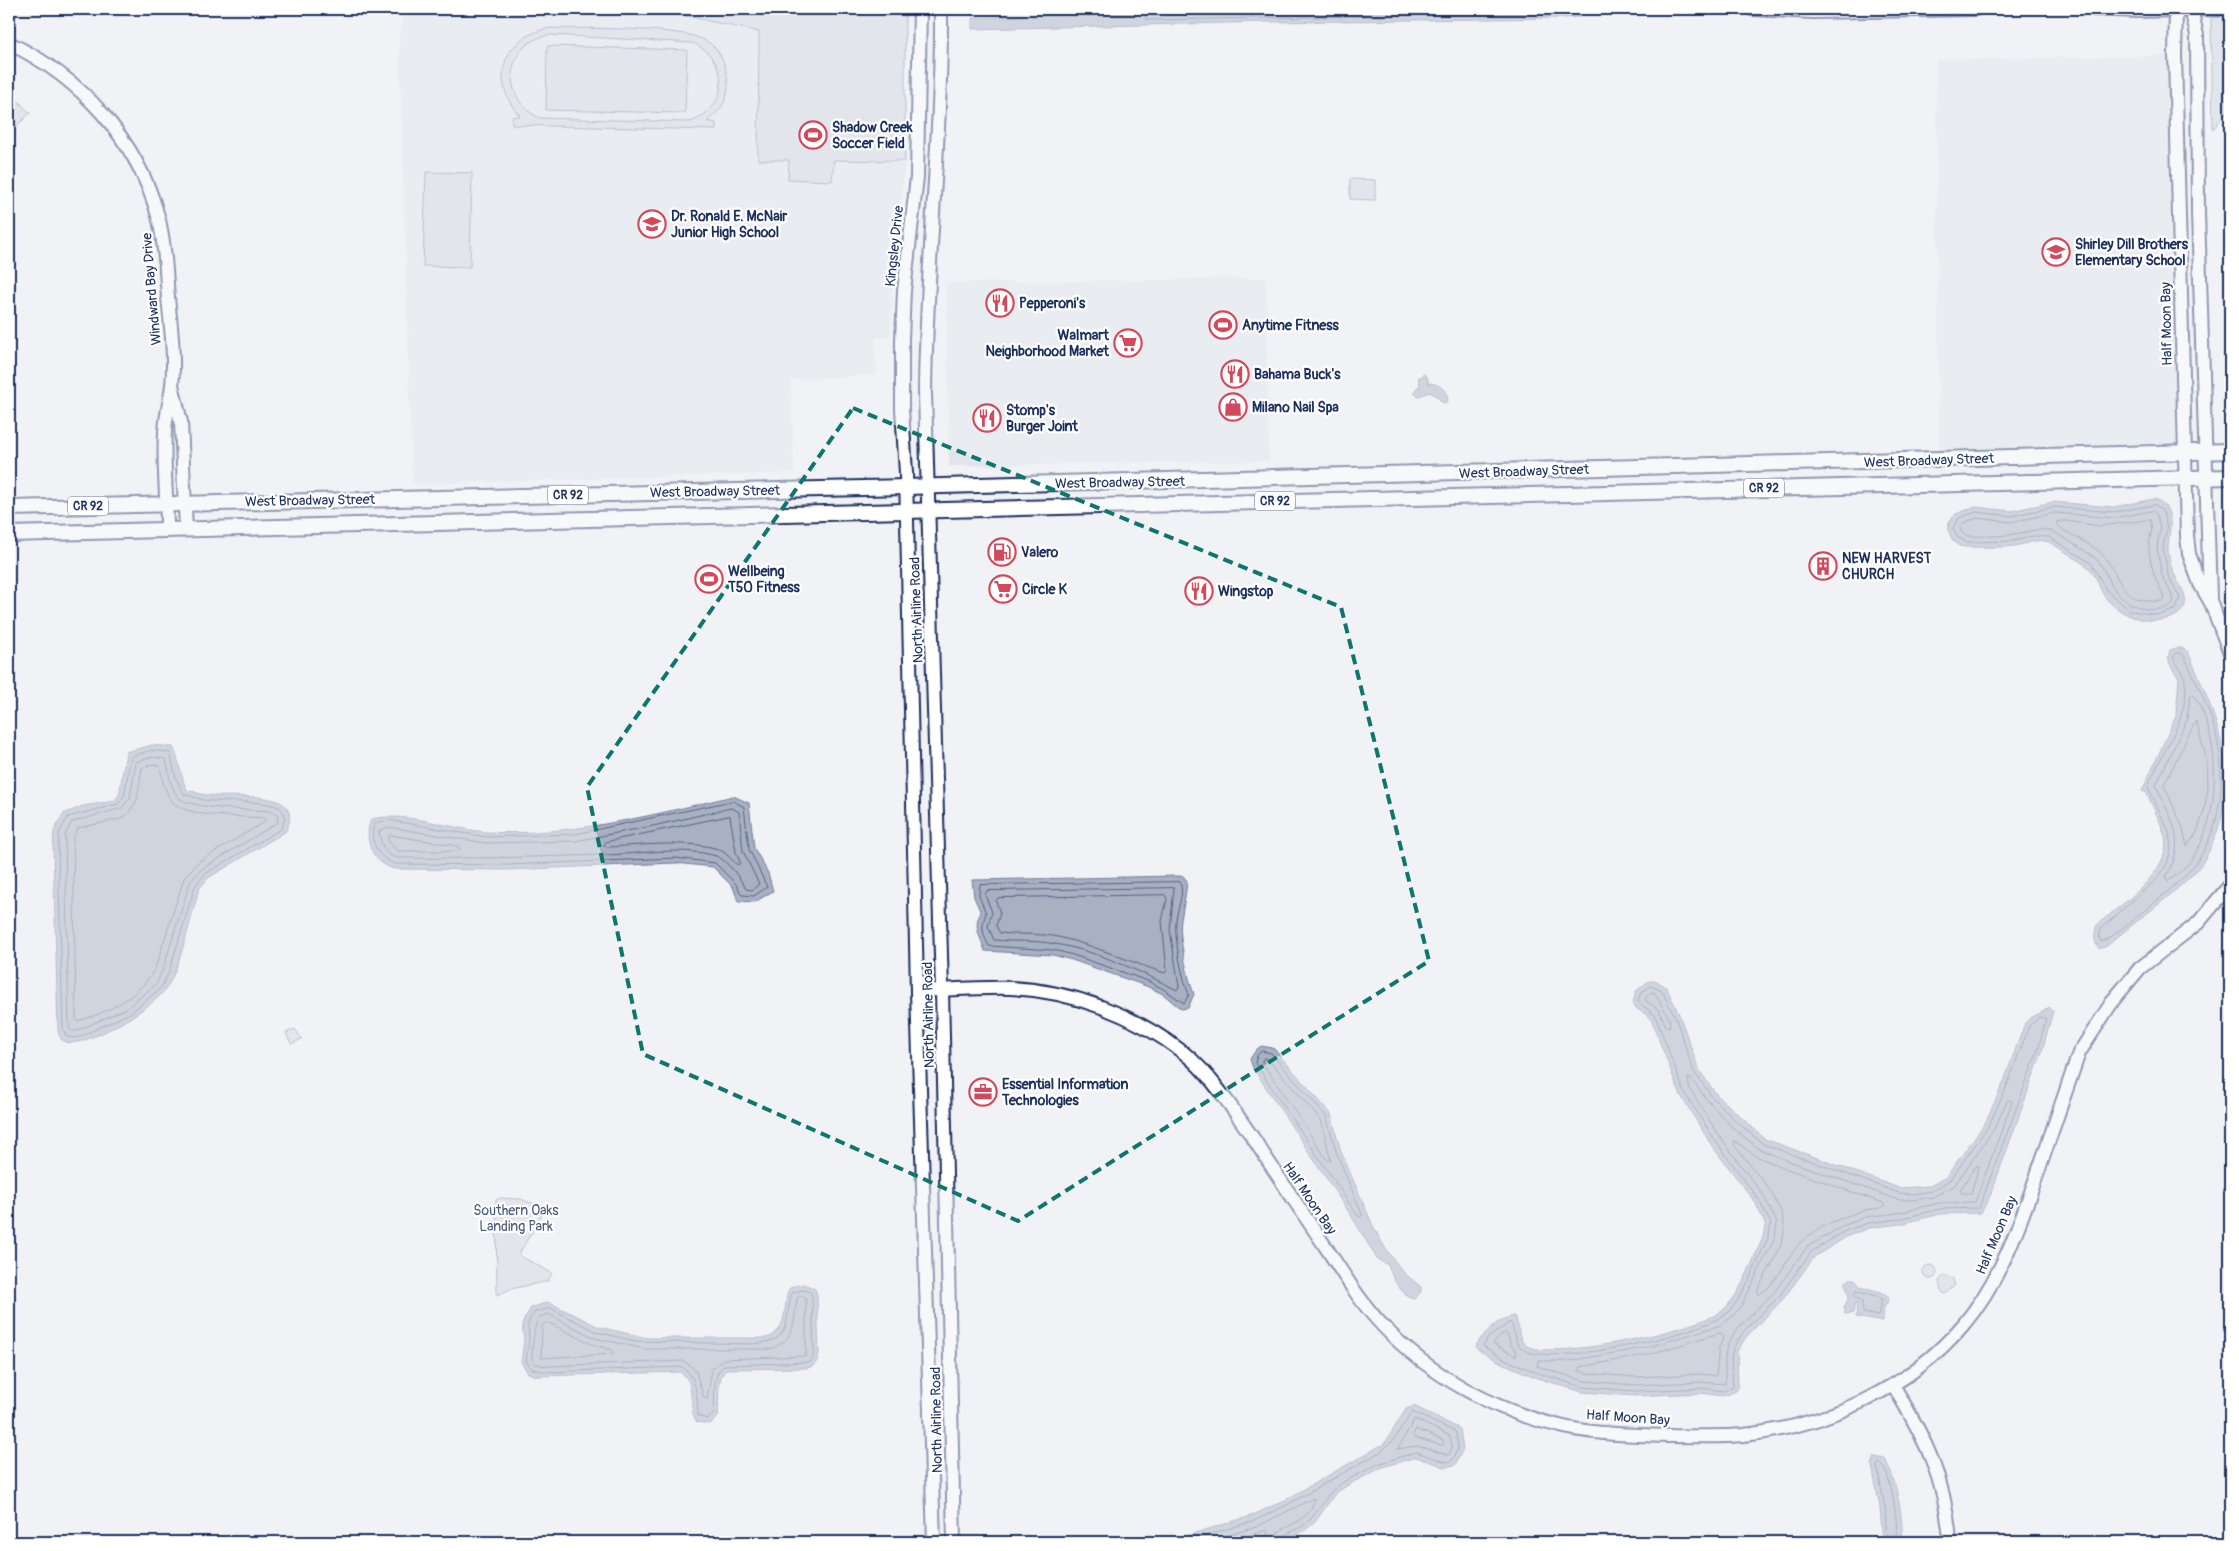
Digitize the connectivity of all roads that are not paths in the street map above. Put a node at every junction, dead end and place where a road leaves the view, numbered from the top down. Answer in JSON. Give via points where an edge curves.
{"nodes":[{"id":1,"x":920,"y":9,"type":"edge"},
{"id":2,"x":941,"y":9,"type":"edge"},
{"id":3,"x":1752,"y":9,"type":"edge"},
{"id":4,"x":1976,"y":9,"type":"edge"},
{"id":5,"x":2093,"y":9,"type":"edge"},
{"id":6,"x":2176,"y":9,"type":"edge"},
{"id":7,"x":2191,"y":9,"type":"edge"},
{"id":8,"x":2219,"y":9,"type":"edge"},
{"id":9,"x":9,"y":43,"type":"edge"},
{"id":10,"x":917,"y":177,"type":"junction"},
{"id":11,"x":936,"y":178,"type":"junction"},
{"id":12,"x":2203,"y":362,"type":"junction"},
{"id":13,"x":2182,"y":363,"type":"junction"},
{"id":14,"x":172,"y":386,"type":"junction"},
{"id":15,"x":2230,"y":451,"type":"edge"},
{"id":16,"x":2184,"y":452,"type":"junction"},
{"id":17,"x":2205,"y":452,"type":"junction"},
{"id":18,"x":2206,"y":477,"type":"junction"},
{"id":19,"x":2230,"y":477,"type":"edge"},
{"id":20,"x":2185,"y":478,"type":"junction"},
{"id":21,"x":906,"y":487,"type":"junction"},
{"id":22,"x":926,"y":487,"type":"junction"},
{"id":23,"x":813,"y":489,"type":"junction"},
{"id":24,"x":167,"y":503,"type":"junction"},
{"id":25,"x":184,"y":503,"type":"junction"},
{"id":26,"x":9,"y":508,"type":"edge"},
{"id":27,"x":927,"y":510,"type":"junction"},
{"id":28,"x":907,"y":511,"type":"junction"},
{"id":29,"x":748,"y":514,"type":"junction"},
{"id":30,"x":186,"y":528,"type":"junction"},
{"id":31,"x":167,"y":529,"type":"junction"},
{"id":32,"x":9,"y":534,"type":"edge"},
{"id":33,"x":2211,"y":604,"type":"junction"},
{"id":34,"x":2230,"y":653,"type":"edge"},
{"id":35,"x":936,"y":794,"type":"junction"},
{"id":36,"x":913,"y":795,"type":"junction"},
{"id":37,"x":2230,"y":885,"type":"edge"},
{"id":38,"x":942,"y":990,"type":"junction"},
{"id":39,"x":917,"y":991,"type":"junction"},
{"id":40,"x":1893,"y":1385,"type":"junction"},
{"id":41,"x":934,"y":1542,"type":"edge"},
{"id":42,"x":954,"y":1542,"type":"edge"},
{"id":43,"x":1950,"y":1542,"type":"edge"}],
"edges":[{"from":1,"to":10,"type":"street","name":"Kingsley Drive"},
{"from":2,"to":11,"type":"street"},
{"from":3,"to":4,"type":"street","via":[[1813,12]]},
{"from":5,"to":6,"type":"street"},
{"from":6,"to":7,"type":"street"},
{"from":6,"to":13,"type":"street","name":"Half Moon Bay"},
{"from":7,"to":8,"type":"street"},
{"from":7,"to":12,"type":"street","name":"Half Moon Bay","via":[[2196,35]]},
{"from":9,"to":14,"type":"street","name":"Windward Bay Drive","via":[[38,58],[78,87],[120,135],[142,173],[164,240]]},
{"from":10,"to":11,"type":"street"},
{"from":10,"to":21,"type":"street","name":"Kingsley Drive","via":[[904,286],[902,409]]},
{"from":11,"to":22,"type":"street","via":[[926,340]]},
{"from":12,"to":13,"type":"street"},
{"from":12,"to":17,"type":"street","name":"Half Moon Bay"},
{"from":13,"to":16,"type":"street","name":"Half Moon Bay"},
{"from":14,"to":24,"type":"street","name":"Windward Bay Drive","via":[[165,432]]},
{"from":14,"to":25,"type":"street","name":"Windward Bay Drive","via":[[181,422]]},
{"from":15,"to":17,"type":"main road","name":"West Broadway Street","number":"CR 92"},
{"from":16,"to":17,"type":"main road","name":"West Broadway Street","number":"CR 92"},
{"from":16,"to":20,"type":"street","name":"Half Moon Bay"},
{"from":16,"to":22,"type":"main road","name":"West Broadway Street","number":"CR 92"},
{"from":17,"to":18,"type":"street","name":"Half Moon Bay"},
{"from":18,"to":19,"type":"main road","name":"West Broadway Street","number":"CR 92"},
{"from":18,"to":20,"type":"main road","name":"West Broadway Street","number":"CR 92"},
{"from":18,"to":33,"type":"street","name":"Half Moon Bay"},
{"from":20,"to":27,"type":"main road","name":"West Broadway Street","number":"CR 92"},
{"from":20,"to":33,"type":"street","name":"Half Moon Bay","via":[[2189,554]]},
{"from":21,"to":22,"type":"main road","name":"West Broadway Street","number":"CR 92"},
{"from":21,"to":23,"type":"main road","name":"West Broadway Street","number":"CR 92"},
{"from":21,"to":28,"type":"street","name":"North Airline Road"},
{"from":22,"to":27,"type":"street","name":"North Airline Road"},
{"from":23,"to":25,"type":"main road","name":"West Broadway Street","number":"CR 92"},
{"from":23,"to":29,"type":"main road","via":[[756,499],[748,507]]},
{"from":24,"to":25,"type":"main road","name":"West Broadway Street","number":"CR 92"},
{"from":24,"to":26,"type":"main road","name":"West Broadway Street","number":"CR 92"},
{"from":24,"to":31,"type":"street","name":"Windward Bay Drive"},
{"from":25,"to":30,"type":"street","name":"Windward Bay Drive"},
{"from":27,"to":28,"type":"main road","name":"West Broadway Street","number":"CR 92"},
{"from":27,"to":35,"type":"street","name":"North Airline Road"},
{"from":28,"to":29,"type":"main road","name":"West Broadway Street","number":"CR 92"},
{"from":28,"to":36,"type":"street","name":"North Airline Road"},
{"from":29,"to":30,"type":"main road","name":"West Broadway Street","number":"CR 92"},
{"from":30,"to":31,"type":"main road","name":"West Broadway Street","number":"CR 92"},
{"from":31,"to":32,"type":"main road","name":"West Broadway Street","number":"CR 92"},
{"from":33,"to":34,"type":"street","name":"Half Moon Bay"},
{"from":35,"to":36,"type":"street"},
{"from":35,"to":38,"type":"street","name":"North Airline Road"},
{"from":36,"to":39,"type":"street","name":"North Airline Road"},
{"from":37,"to":40,"type":"street","name":"Half Moon Bay","via":[[2198,923],[2140,968],[2092,1030],[2079,1053],[2017,1232],[1992,1284],[1969,1318],[1945,1345]]},
{"from":38,"to":39,"type":"street","name":"Half Moon Bay"},
{"from":38,"to":40,"type":"street","name":"Half Moon Bay","via":[[1012,988],[1067,995],[1126,1016],[1186,1055],[1227,1100],[1349,1282],[1382,1325],[1440,1374],[1510,1410],[1563,1427],[1616,1434],[1741,1435],[1829,1416]]},
{"from":38,"to":42,"type":"street","name":"North Airline Road"},
{"from":39,"to":41,"type":"street","name":"North Airline Road"},
{"from":40,"to":43,"type":"street","via":[[1918,1426],[1934,1462],[1948,1512]]}]}
